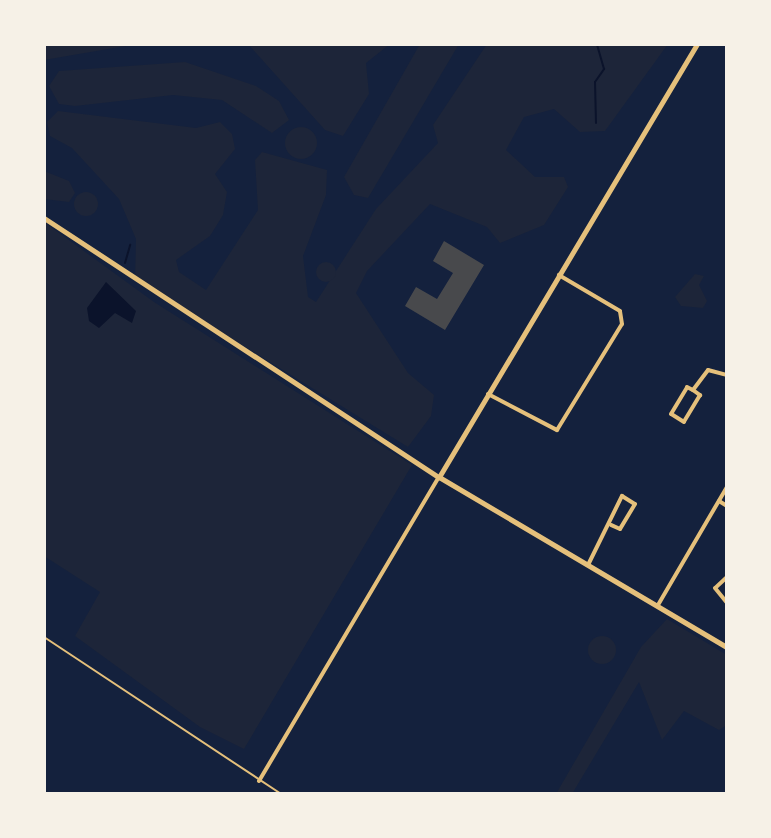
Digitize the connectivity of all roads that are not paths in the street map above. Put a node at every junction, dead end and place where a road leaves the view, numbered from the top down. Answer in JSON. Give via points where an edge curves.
{"nodes":[{"id":1,"x":697,"y":44,"type":"edge"},
{"id":2,"x":44,"y":218,"type":"edge"},
{"id":3,"x":559,"y":275,"type":"junction"},
{"id":4,"x":727,"y":375,"type":"edge"},
{"id":5,"x":693,"y":390,"type":"junction"},
{"id":6,"x":488,"y":394,"type":"junction"},
{"id":7,"x":439,"y":477,"type":"junction"},
{"id":8,"x":727,"y":487,"type":"edge"},
{"id":9,"x":719,"y":501,"type":"junction"},
{"id":10,"x":727,"y":506,"type":"edge"},
{"id":11,"x":611,"y":525,"type":"junction"},
{"id":12,"x":588,"y":565,"type":"junction"},
{"id":13,"x":727,"y":577,"type":"edge"},
{"id":14,"x":727,"y":603,"type":"edge"},
{"id":15,"x":658,"y":605,"type":"junction"},
{"id":16,"x":44,"y":637,"type":"edge"},
{"id":17,"x":727,"y":647,"type":"edge"},
{"id":18,"x":259,"y":781,"type":"junction"},
{"id":19,"x":281,"y":794,"type":"edge"}],
"edges":[{"from":1,"to":3,"type":"street"},
{"from":2,"to":7,"type":"street"},
{"from":3,"to":6,"type":"street"},
{"from":3,"to":6,"type":"street","via":[[621,312],[615,337],[557,430]]},
{"from":4,"to":5,"type":"street","via":[[708,370]]},
{"from":5,"to":5,"type":"street","via":[[700,395],[684,422],[671,414],[687,387]]},
{"from":6,"to":7,"type":"street"},
{"from":7,"to":12,"type":"street"},
{"from":7,"to":18,"type":"street"},
{"from":8,"to":9,"type":"street"},
{"from":9,"to":10,"type":"street"},
{"from":9,"to":15,"type":"street"},
{"from":11,"to":11,"type":"street","via":[[620,529],[635,504],[622,496]]},
{"from":11,"to":12,"type":"street"},
{"from":12,"to":15,"type":"street"},
{"from":13,"to":14,"type":"street","via":[[715,592]]},
{"from":15,"to":17,"type":"street"},
{"from":16,"to":18,"type":"lane"},
{"from":18,"to":19,"type":"lane"}]}
